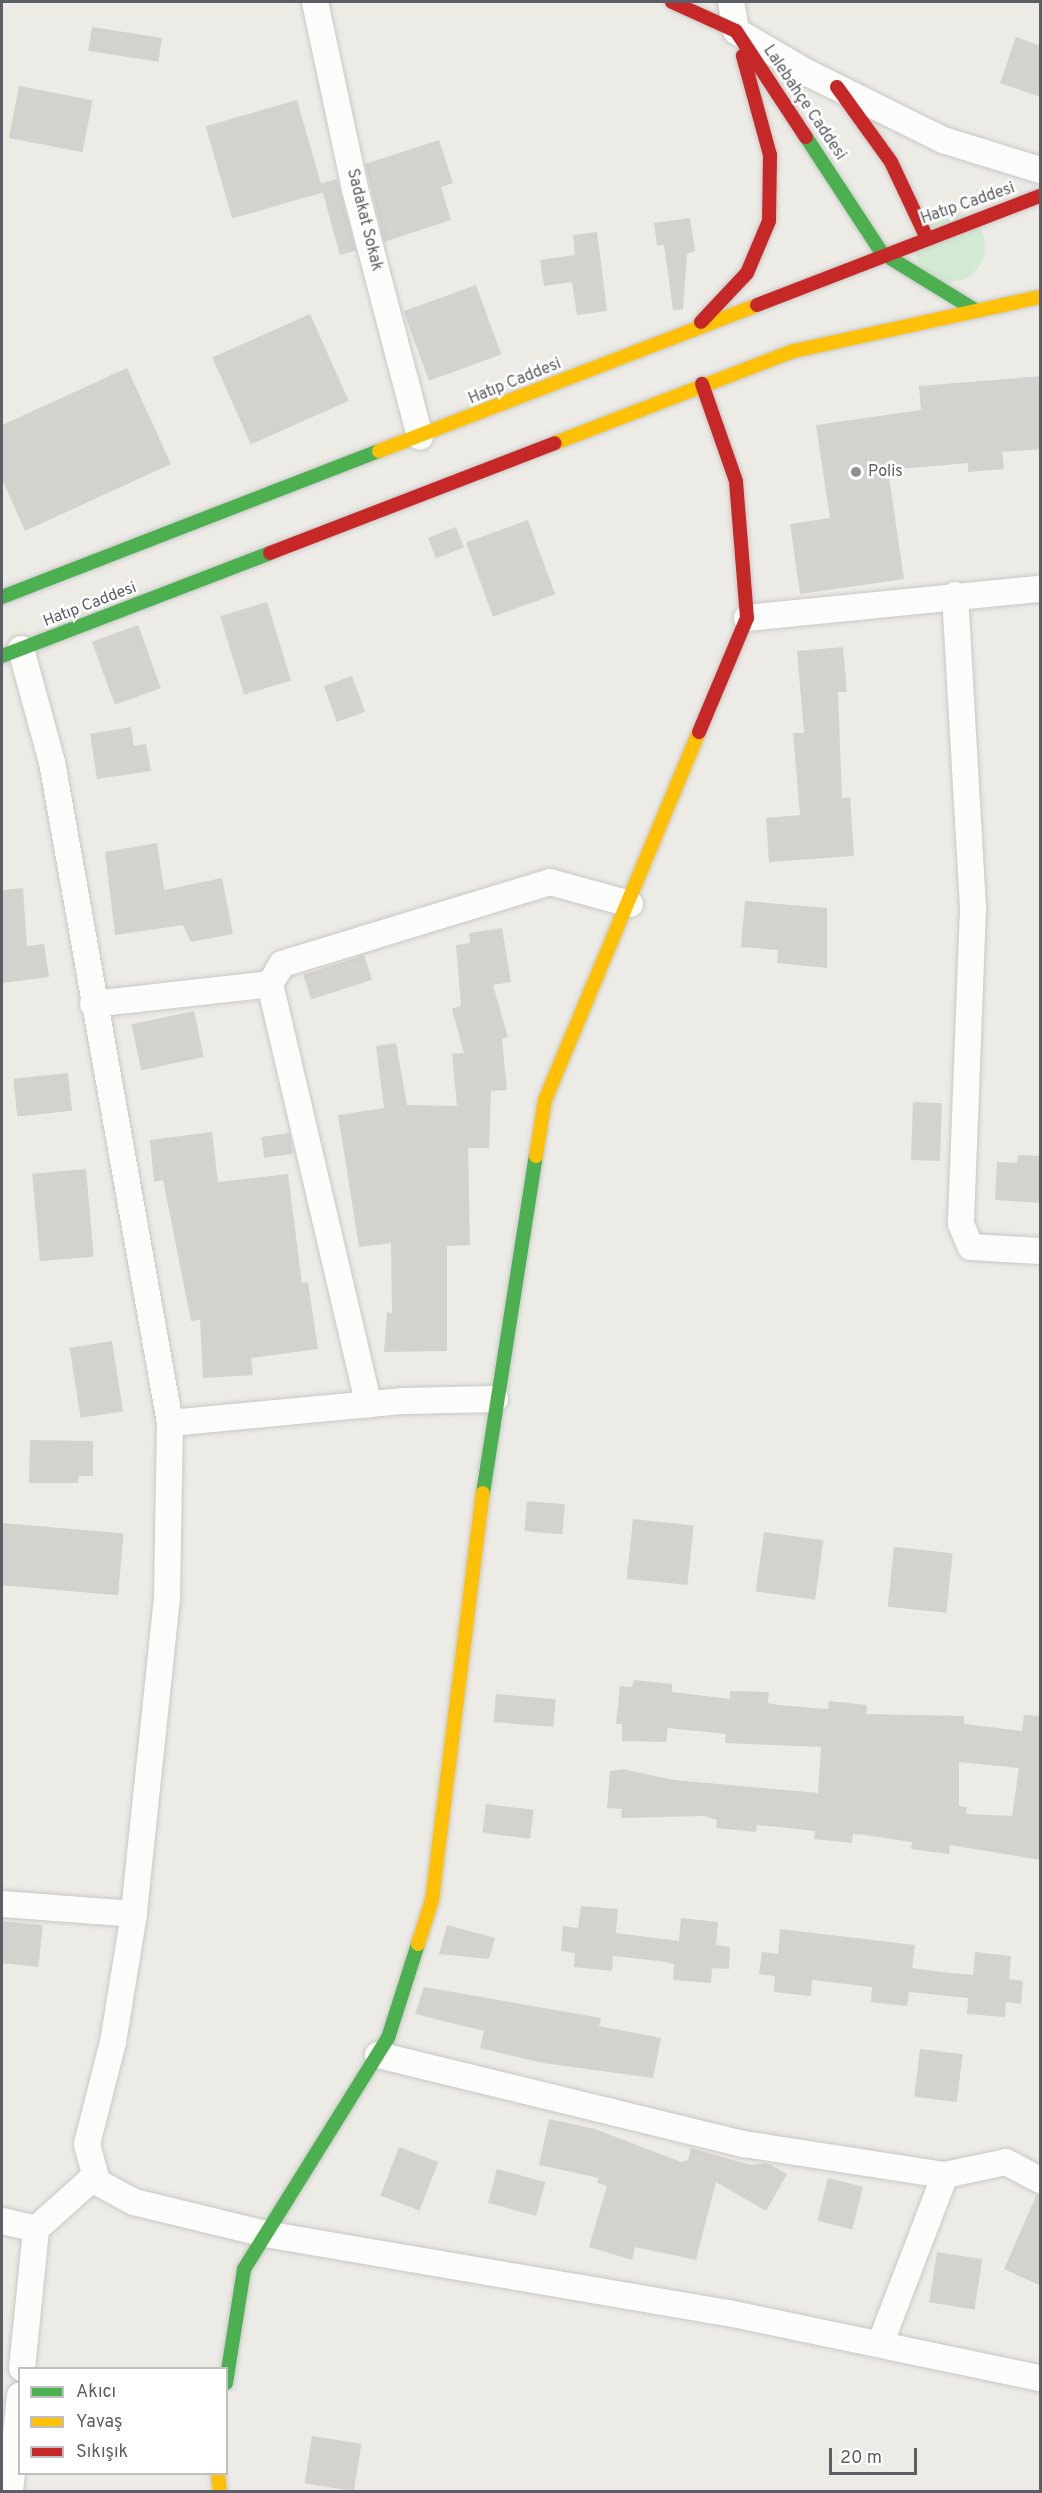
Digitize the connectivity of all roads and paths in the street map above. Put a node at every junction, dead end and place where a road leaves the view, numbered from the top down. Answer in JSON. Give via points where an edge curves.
{"nodes":[{"id":1,"x":315,"y":2,"type":"edge"},
{"id":2,"x":672,"y":2,"type":"edge"},
{"id":3,"x":731,"y":2,"type":"edge"},
{"id":4,"x":736,"y":31,"type":"junction"},
{"id":5,"x":837,"y":87,"type":"junction"},
{"id":6,"x":1041,"y":170,"type":"edge"},
{"id":7,"x":1041,"y":196,"type":"edge"},
{"id":8,"x":926,"y":236,"type":"junction"},
{"id":9,"x":882,"y":253,"type":"junction"},
{"id":10,"x":1041,"y":297,"type":"edge"},
{"id":11,"x":975,"y":310,"type":"junction"},
{"id":12,"x":696,"y":328,"type":"junction"},
{"id":13,"x":702,"y":384,"type":"junction"},
{"id":14,"x":420,"y":437,"type":"junction"},
{"id":15,"x":1041,"y":589,"type":"edge"},
{"id":16,"x":955,"y":595,"type":"junction"},
{"id":17,"x":2,"y":597,"type":"edge"},
{"id":18,"x":747,"y":618,"type":"junction"},
{"id":19,"x":11,"y":653,"type":"edge"},
{"id":20,"x":630,"y":904,"type":"junction"},
{"id":21,"x":270,"y":984,"type":"junction"},
{"id":22,"x":93,"y":1004,"type":"junction"},
{"id":23,"x":1041,"y":1251,"type":"edge"},
{"id":24,"x":495,"y":1399,"type":"junction"},
{"id":25,"x":369,"y":1405,"type":"junction"},
{"id":26,"x":170,"y":1423,"type":"junction"},
{"id":27,"x":2,"y":1904,"type":"edge"},
{"id":28,"x":134,"y":1914,"type":"junction"},
{"id":29,"x":378,"y":2055,"type":"junction"},
{"id":30,"x":945,"y":2175,"type":"junction"},
{"id":31,"x":95,"y":2176,"type":"junction"},
{"id":32,"x":1041,"y":2180,"type":"edge"},
{"id":33,"x":2,"y":2221,"type":"edge"},
{"id":34,"x":36,"y":2229,"type":"junction"},
{"id":35,"x":266,"y":2235,"type":"junction"},
{"id":36,"x":880,"y":2344,"type":"junction"},
{"id":37,"x":22,"y":2367,"type":"edge"},
{"id":38,"x":228,"y":2370,"type":"edge"},
{"id":39,"x":1041,"y":2378,"type":"edge"},
{"id":40,"x":18,"y":2415,"type":"edge"},
{"id":41,"x":218,"y":2475,"type":"edge"},
{"id":42,"x":10,"y":2492,"type":"edge"},
{"id":43,"x":220,"y":2492,"type":"edge"}],
"edges":[{"from":1,"to":14,"type":"street","name":"Sadakat Sokak","via":[[355,189]]},
{"from":2,"to":4,"type":"street"},
{"from":3,"to":4,"type":"street"},
{"from":4,"to":5,"type":"street"},
{"from":4,"to":9,"type":"street","name":"Lalebahçe Caddesi"},
{"from":4,"to":12,"type":"street","via":[[770,155],[769,222],[747,273]]},
{"from":5,"to":6,"type":"street","via":[[943,140]]},
{"from":5,"to":8,"type":"street","via":[[891,162]]},
{"from":7,"to":8,"type":"street","name":"Hatıp Caddesi"},
{"from":8,"to":9,"type":"street","name":"Hatıp Caddesi"},
{"from":9,"to":11,"type":"street"},
{"from":9,"to":12,"type":"street","name":"Hatıp Caddesi"},
{"from":10,"to":11,"type":"street","name":"Hatıp Caddesi"},
{"from":11,"to":13,"type":"street","name":"Hatıp Caddesi","via":[[794,351]]},
{"from":12,"to":14,"type":"street","name":"Hatıp Caddesi"},
{"from":13,"to":18,"type":"street","via":[[736,481]]},
{"from":13,"to":19,"type":"street","name":"Hatıp Caddesi"},
{"from":14,"to":17,"type":"street","name":"Hatıp Caddesi"},
{"from":15,"to":16,"type":"street"},
{"from":16,"to":18,"type":"street"},
{"from":16,"to":23,"type":"street","via":[[974,909],[961,1224],[971,1247]]},
{"from":18,"to":20,"type":"street"},
{"from":19,"to":22,"type":"street","via":[[52,762]]},
{"from":20,"to":21,"type":"street","via":[[550,882],[282,964]]},
{"from":20,"to":24,"type":"street","via":[[545,1100]]},
{"from":21,"to":22,"type":"street"},
{"from":21,"to":25,"type":"street"},
{"from":22,"to":26,"type":"street"},
{"from":24,"to":25,"type":"street"},
{"from":24,"to":29,"type":"street","via":[[432,1900],[388,2038]]},
{"from":25,"to":26,"type":"street"},
{"from":26,"to":28,"type":"street","via":[[168,1598]]},
{"from":27,"to":28,"type":"street"},
{"from":28,"to":31,"type":"street","via":[[113,2042],[87,2144]]},
{"from":29,"to":30,"type":"street","via":[[744,2144]]},
{"from":29,"to":35,"type":"street"},
{"from":30,"to":32,"type":"street","via":[[1006,2162]]},
{"from":30,"to":36,"type":"street"},
{"from":31,"to":34,"type":"street"},
{"from":31,"to":35,"type":"street","via":[[134,2202]]},
{"from":33,"to":34,"type":"street"},
{"from":34,"to":37,"type":"street"},
{"from":35,"to":36,"type":"street","via":[[728,2313]]},
{"from":35,"to":38,"type":"street","via":[[244,2269]]},
{"from":36,"to":39,"type":"street"},
{"from":40,"to":42,"type":"street"},
{"from":41,"to":43,"type":"street"}]}
